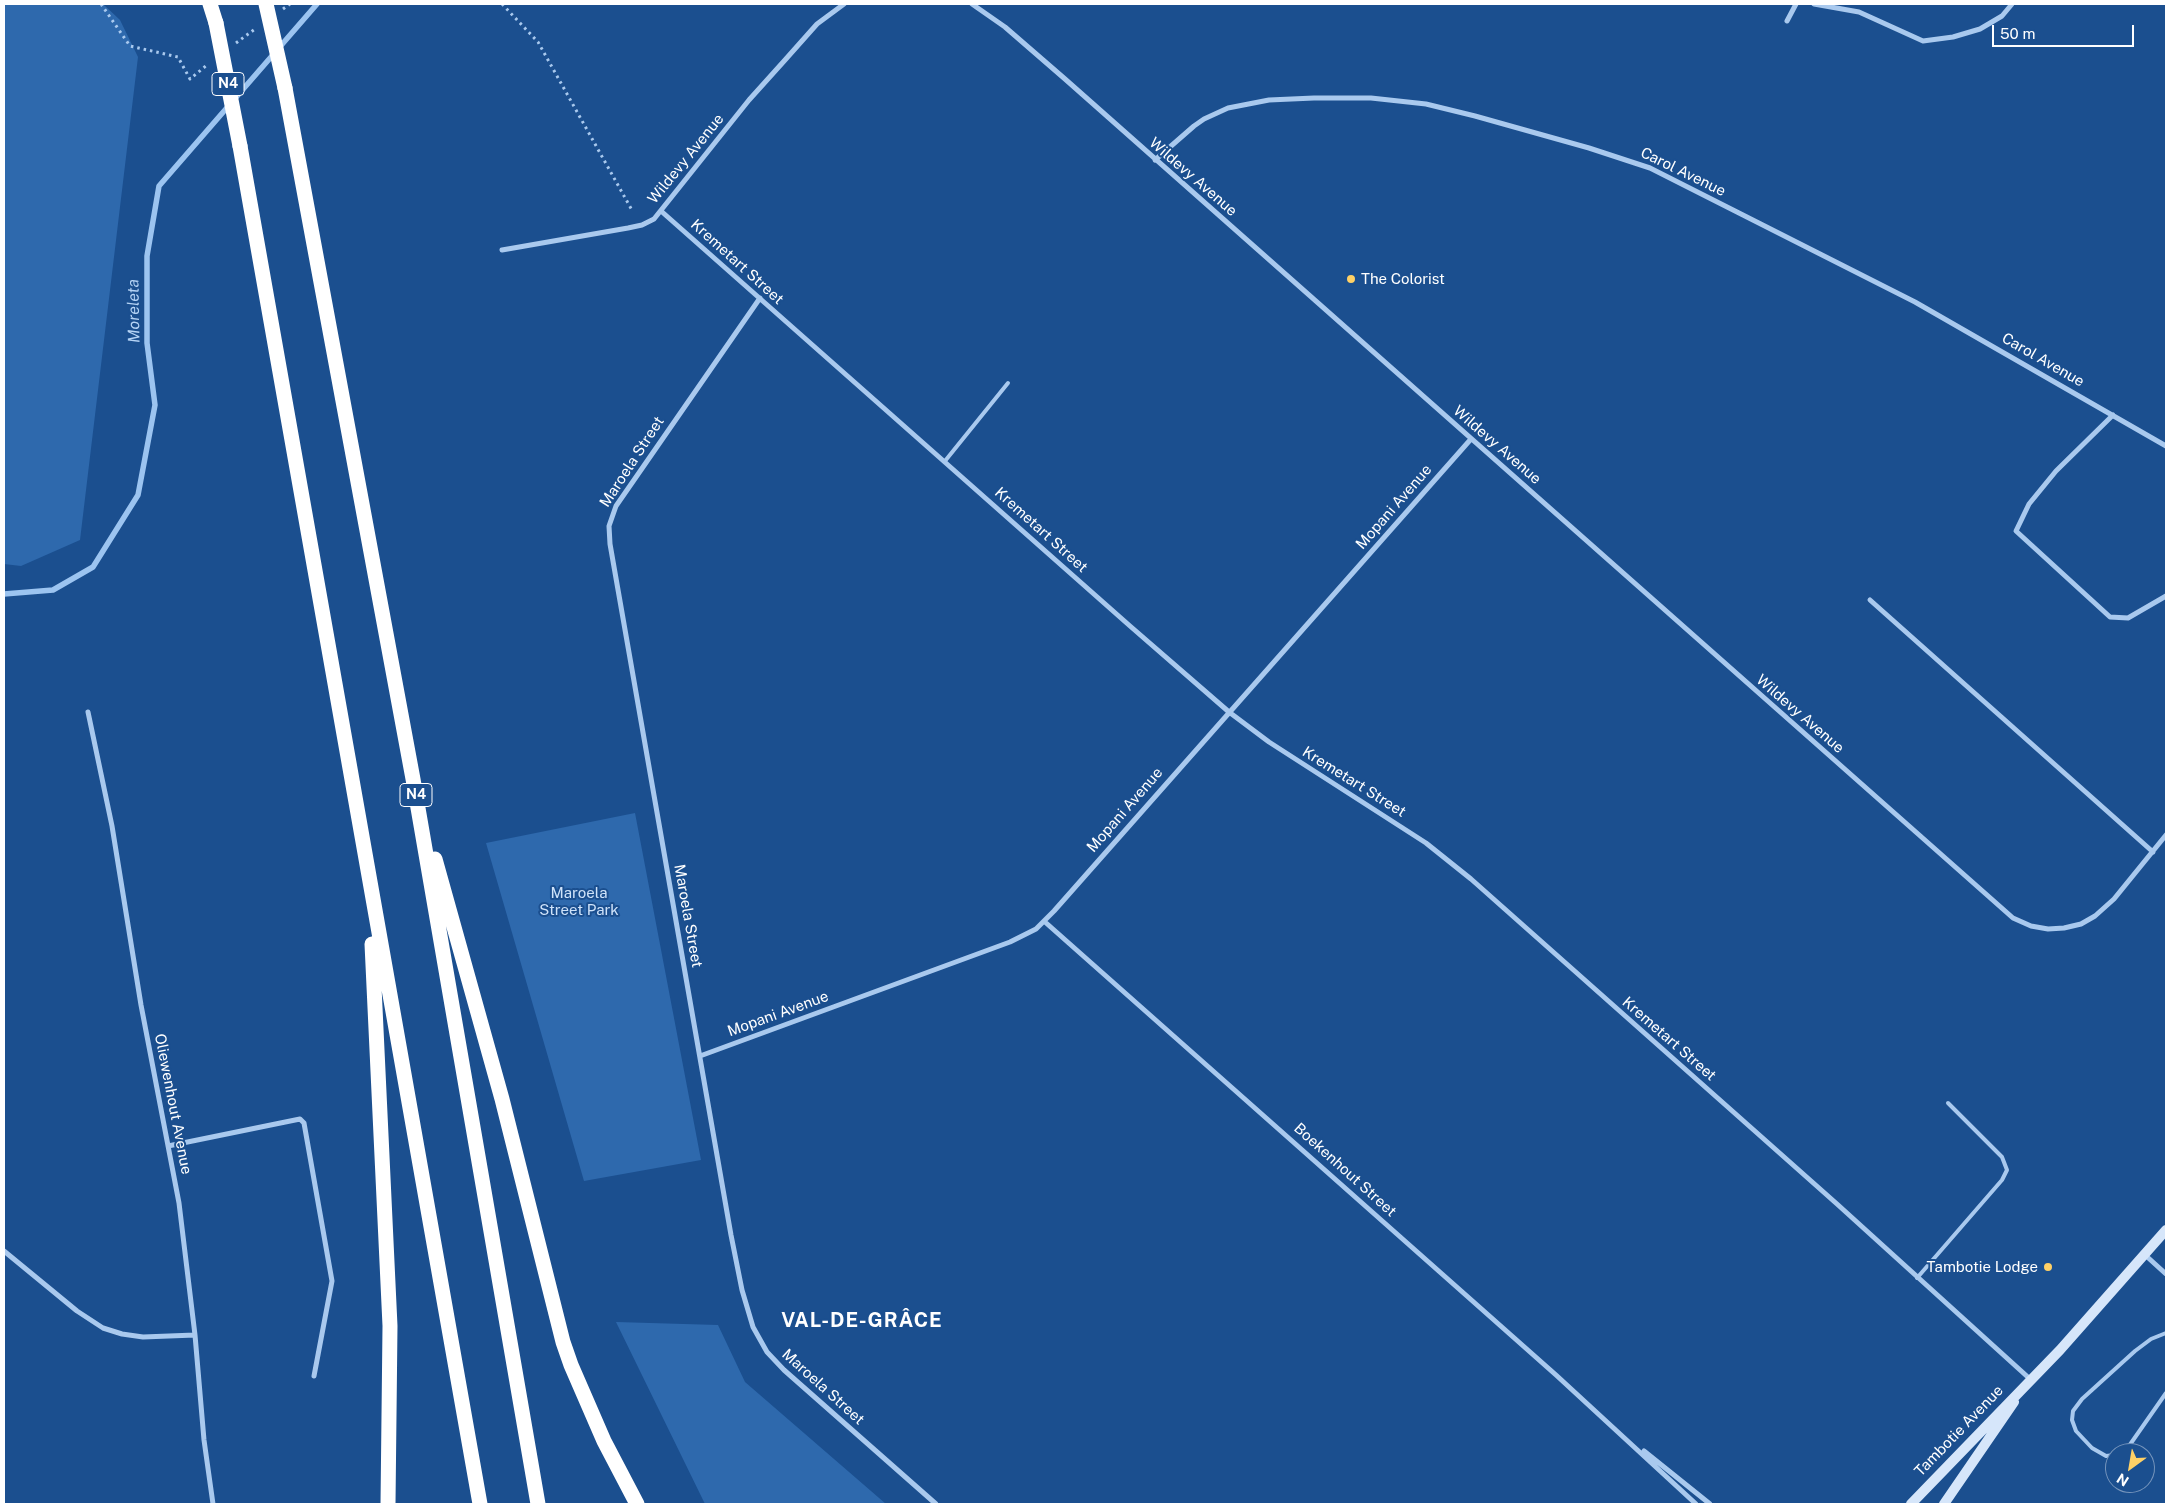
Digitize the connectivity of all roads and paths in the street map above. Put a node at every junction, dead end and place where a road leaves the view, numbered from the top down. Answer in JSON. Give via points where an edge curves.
{"nodes":[{"id":1,"x":101,"y":4,"type":"edge"},
{"id":2,"x":210,"y":4,"type":"edge"},
{"id":3,"x":290,"y":4,"type":"edge"},
{"id":4,"x":502,"y":4,"type":"edge"},
{"id":5,"x":844,"y":4,"type":"edge"},
{"id":6,"x":972,"y":4,"type":"edge"},
{"id":7,"x":1796,"y":4,"type":"edge"},
{"id":8,"x":1814,"y":4,"type":"edge"},
{"id":9,"x":2012,"y":4,"type":"edge"},
{"id":10,"x":271,"y":9,"type":"edge"},
{"id":11,"x":1787,"y":21,"type":"dead end"},
{"id":12,"x":261,"y":24,"type":"dead end"},
{"id":13,"x":232,"y":46,"type":"dead end"},
{"id":14,"x":211,"y":62,"type":"dead end"},
{"id":15,"x":1155,"y":160,"type":"junction"},
{"id":16,"x":661,"y":211,"type":"junction"},
{"id":17,"x":633,"y":212,"type":"dead end"},
{"id":18,"x":502,"y":250,"type":"dead end"},
{"id":19,"x":760,"y":298,"type":"junction"},
{"id":20,"x":1008,"y":383,"type":"dead end"},
{"id":21,"x":2113,"y":415,"type":"junction"},
{"id":22,"x":1471,"y":438,"type":"junction"},
{"id":23,"x":2166,"y":446,"type":"edge"},
{"id":24,"x":945,"y":461,"type":"junction"},
{"id":25,"x":2166,"y":596,"type":"edge"},
{"id":26,"x":1870,"y":600,"type":"dead end"},
{"id":27,"x":88,"y":712,"type":"dead end"},
{"id":28,"x":1230,"y":712,"type":"junction"},
{"id":29,"x":413,"y":778,"type":"junction"},
{"id":30,"x":2165,"y":838,"type":"edge"},
{"id":31,"x":2153,"y":852,"type":"junction"},
{"id":32,"x":369,"y":883,"type":"junction"},
{"id":33,"x":1045,"y":922,"type":"junction"},
{"id":34,"x":700,"y":1056,"type":"junction"},
{"id":35,"x":1948,"y":1104,"type":"dead end"},
{"id":36,"x":168,"y":1146,"type":"junction"},
{"id":37,"x":2166,"y":1230,"type":"edge"},
{"id":38,"x":4,"y":1251,"type":"edge"},
{"id":39,"x":2144,"y":1254,"type":"junction"},
{"id":40,"x":2166,"y":1274,"type":"edge"},
{"id":41,"x":1917,"y":1278,"type":"junction"},
{"id":42,"x":2166,"y":1332,"type":"edge"},
{"id":43,"x":195,"y":1334,"type":"junction"},
{"id":44,"x":314,"y":1376,"type":"dead end"},
{"id":45,"x":2030,"y":1378,"type":"junction"},
{"id":46,"x":2166,"y":1393,"type":"edge"},
{"id":47,"x":1627,"y":1439,"type":"junction"},
{"id":48,"x":2131,"y":1443,"type":"edge"},
{"id":49,"x":2105,"y":1455,"type":"edge"},
{"id":50,"x":214,"y":1504,"type":"edge"},
{"id":51,"x":388,"y":1504,"type":"edge"},
{"id":52,"x":480,"y":1504,"type":"edge"},
{"id":53,"x":538,"y":1504,"type":"edge"},
{"id":54,"x":637,"y":1504,"type":"edge"},
{"id":55,"x":936,"y":1504,"type":"edge"},
{"id":56,"x":1696,"y":1504,"type":"edge"},
{"id":57,"x":1710,"y":1504,"type":"edge"},
{"id":58,"x":1911,"y":1504,"type":"edge"},
{"id":59,"x":1944,"y":1504,"type":"edge"}],
"edges":[{"from":1,"to":14,"type":"path","via":[[130,46],[178,57],[190,79]]},
{"from":2,"to":32,"type":"highway","number":"N4","bridge":true,"via":[[240,146]]},
{"from":3,"to":10,"type":"path"},
{"from":4,"to":17,"type":"path","via":[[538,42]]},
{"from":5,"to":16,"type":"street","name":"Wildevy Avenue","via":[[817,24],[790,53]]},
{"from":6,"to":15,"type":"street","name":"Wildevy Avenue","via":[[1005,27]]},
{"from":7,"to":11,"type":"street"},
{"from":8,"to":9,"type":"street","via":[[1859,12],[1923,41],[1980,29],[2002,16]]},
{"from":10,"to":29,"type":"highway","number":"N4","bridge":true},
{"from":12,"to":13,"type":"path"},
{"from":15,"to":21,"type":"street","name":"Carol Avenue","via":[[1204,119],[1249,102],[1371,98],[1426,104],[1475,116],[1599,150],[1650,168],[1915,302]]},
{"from":15,"to":22,"type":"street","name":"Wildevy Avenue"},
{"from":16,"to":18,"type":"street","name":"Wildevy Avenue","via":[[642,225]]},
{"from":16,"to":19,"type":"street","name":"Kremetart Street"},
{"from":19,"to":24,"type":"street","name":"Kremetart Street"},
{"from":19,"to":34,"type":"street","name":"Maroela Street","via":[[630,484],[613,512],[609,526]]},
{"from":20,"to":24,"type":"lane"},
{"from":21,"to":23,"type":"street","name":"Carol Avenue"},
{"from":21,"to":25,"type":"street","via":[[2056,471],[2029,504],[2016,531],[2110,617],[2128,618]]},
{"from":22,"to":28,"type":"street","name":"Mopani Avenue"},
{"from":22,"to":31,"type":"street","name":"Wildevy Avenue","via":[[2002,909],[2021,922],[2039,928],[2081,924],[2108,904]]},
{"from":24,"to":28,"type":"street","name":"Kremetart Street"},
{"from":26,"to":31,"type":"street"},
{"from":27,"to":36,"type":"street","name":"Oliewenhout Avenue","via":[[112,826]]},
{"from":28,"to":33,"type":"street","name":"Mopani Avenue"},
{"from":28,"to":41,"type":"street","name":"Kremetart Street","via":[[1279,749],[1426,843],[1471,879]]},
{"from":29,"to":53,"type":"highway","number":"N4"},
{"from":29,"to":54,"type":"highway","via":[[502,1099],[563,1342],[604,1442]]},
{"from":30,"to":31,"type":"street","name":"Wildevy Avenue"},
{"from":32,"to":51,"type":"highway","via":[[390,1326]]},
{"from":32,"to":52,"type":"highway","number":"N4"},
{"from":33,"to":34,"type":"street","name":"Mopani Avenue","via":[[1010,942]]},
{"from":33,"to":47,"type":"street","name":"Boekenhout Street"},
{"from":34,"to":55,"type":"street","name":"Maroela Street","via":[[739,1276],[756,1334],[784,1370]]},
{"from":35,"to":41,"type":"lane","via":[[2002,1157],[2007,1170],[2002,1180]]},
{"from":36,"to":43,"type":"street","name":"Oliewenhout Avenue","via":[[179,1203]]},
{"from":36,"to":44,"type":"street","via":[[300,1119],[304,1123],[332,1281]]},
{"from":37,"to":39,"type":"main road","name":"Tambotie Avenue"},
{"from":38,"to":43,"type":"street","via":[[77,1311],[103,1328],[143,1337]]},
{"from":39,"to":40,"type":"street"},
{"from":39,"to":45,"type":"main road","name":"Tambotie Avenue","via":[[2060,1350]]},
{"from":41,"to":45,"type":"street","name":"Kremetart Street"},
{"from":42,"to":49,"type":"lane","via":[[2135,1351],[2073,1411],[2076,1431]]},
{"from":43,"to":50,"type":"street","name":"Oliewenhout Avenue","via":[[203,1431]]},
{"from":45,"to":58,"type":"main road","name":"Tambotie Avenue"},
{"from":45,"to":59,"type":"main road","name":"Tambotie Avenue"},
{"from":46,"to":48,"type":"lane"},
{"from":47,"to":56,"type":"street","name":"Boekenhout Street"},
{"from":47,"to":57,"type":"street","name":"Boekenhout Street"}]}
